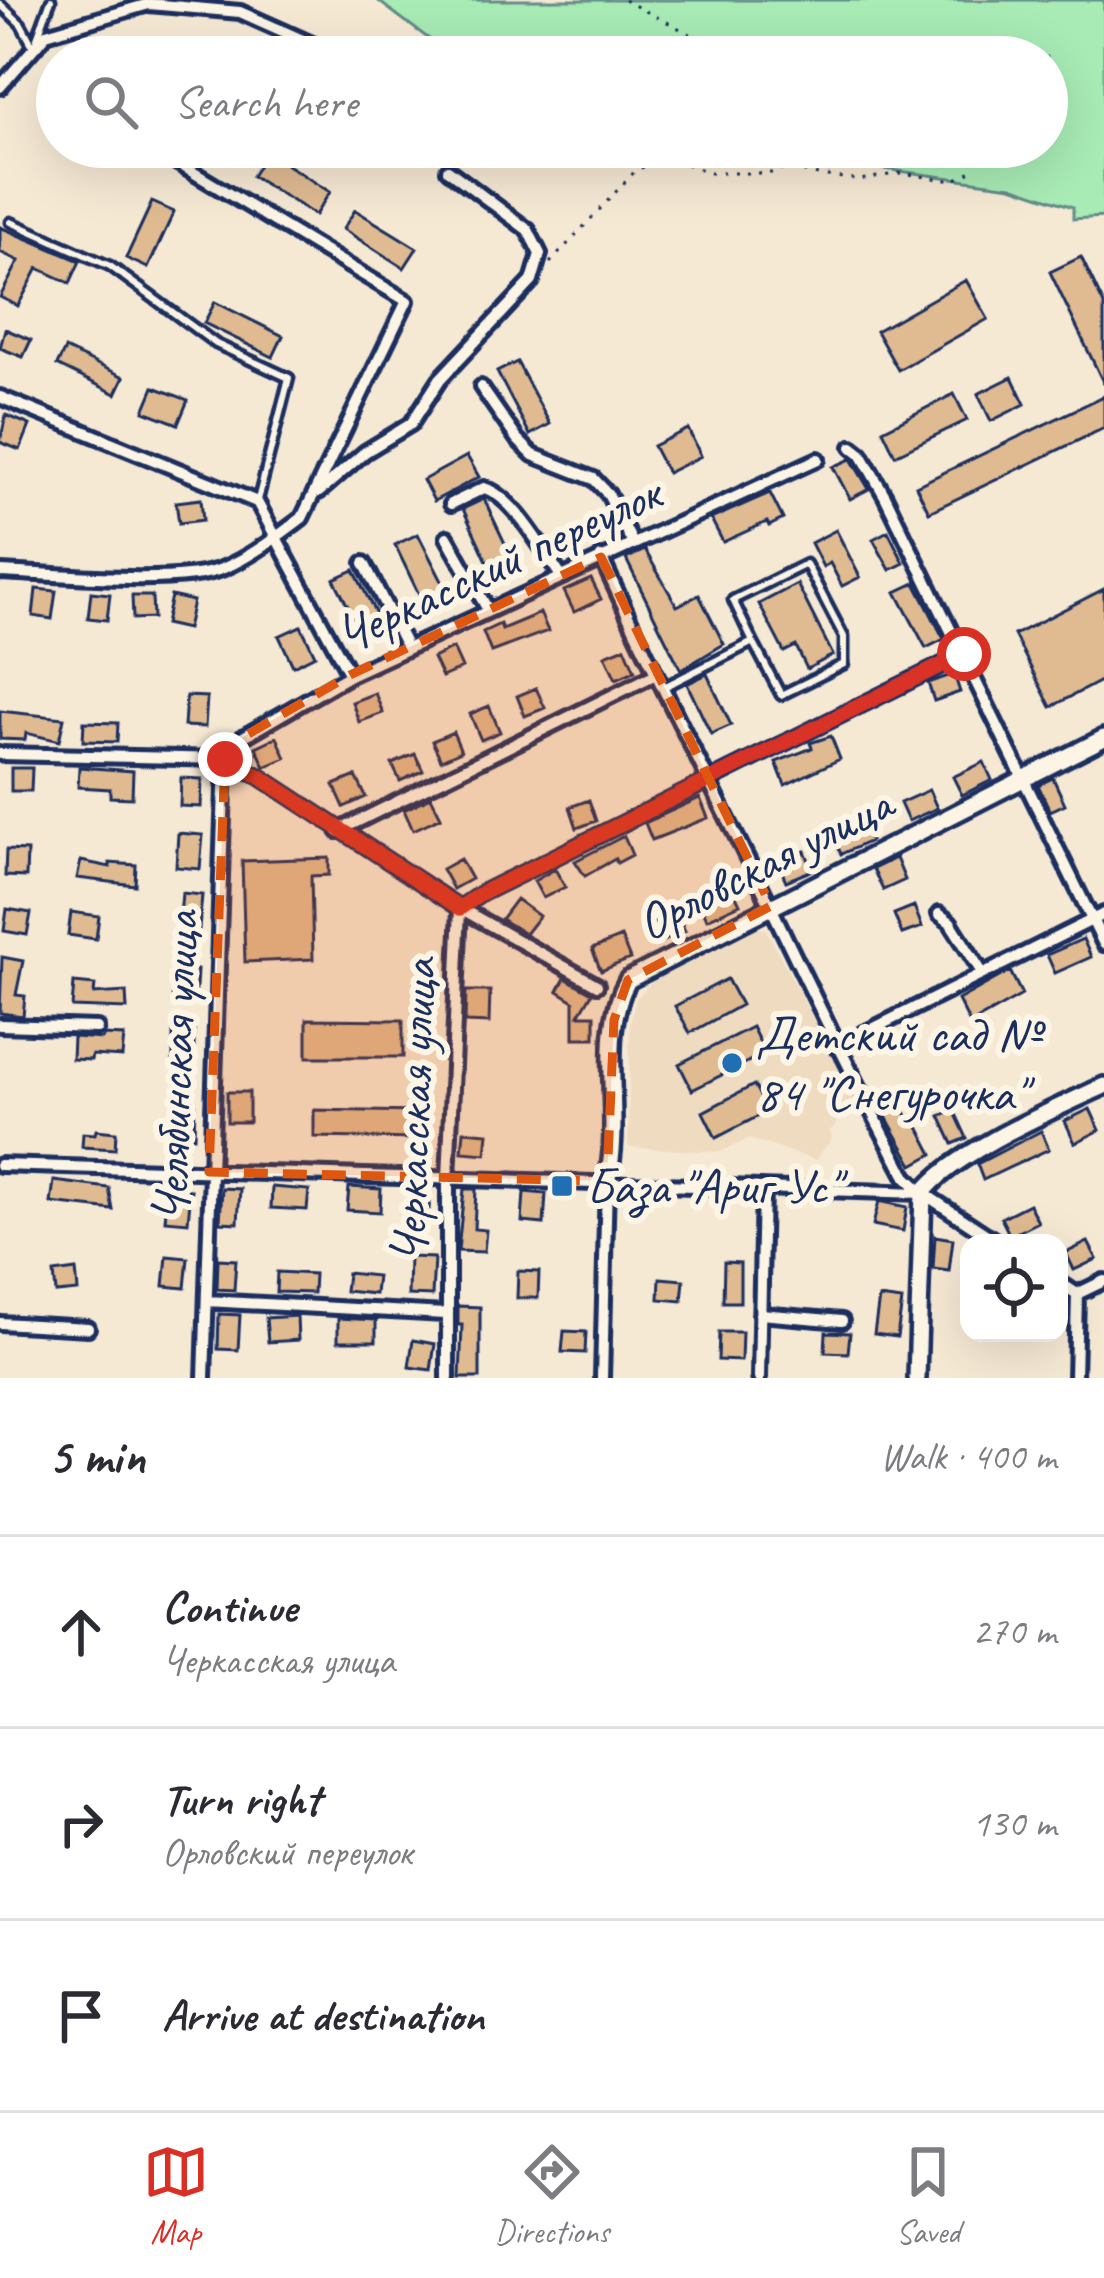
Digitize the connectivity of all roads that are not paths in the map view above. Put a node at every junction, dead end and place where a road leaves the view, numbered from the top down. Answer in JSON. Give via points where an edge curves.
{"nodes":[{"id":1,"x":51,"y":0,"type":"edge"},
{"id":2,"x":0,"y":4,"type":"edge"},
{"id":3,"x":38,"y":36,"type":"edge"},
{"id":4,"x":44,"y":36,"type":"edge"},
{"id":5,"x":294,"y":36,"type":"edge"},
{"id":6,"x":36,"y":41,"type":"edge"},
{"id":7,"x":34,"y":47,"type":"junction"},
{"id":8,"x":0,"y":87,"type":"edge"},
{"id":9,"x":186,"y":168,"type":"edge"},
{"id":10,"x":448,"y":170,"type":"dead end"},
{"id":11,"x":11,"y":222,"type":"dead end"},
{"id":12,"x":481,"y":387,"type":"dead end"},
{"id":13,"x":0,"y":398,"type":"edge"},
{"id":14,"x":852,"y":447,"type":"dead end"},
{"id":15,"x":818,"y":458,"type":"dead end"},
{"id":16,"x":312,"y":498,"type":"junction"},
{"id":17,"x":257,"y":502,"type":"junction"},
{"id":18,"x":451,"y":504,"type":"dead end"},
{"id":19,"x":279,"y":536,"type":"junction"},
{"id":20,"x":447,"y":537,"type":"dead end"},
{"id":21,"x":633,"y":544,"type":"junction"},
{"id":22,"x":602,"y":557,"type":"junction"},
{"id":23,"x":364,"y":563,"type":"dead end"},
{"id":24,"x":0,"y":572,"type":"edge"},
{"id":25,"x":561,"y":576,"type":"junction"},
{"id":26,"x":488,"y":610,"type":"junction"},
{"id":27,"x":753,"y":642,"type":"junction"},
{"id":28,"x":406,"y":648,"type":"junction"},
{"id":29,"x":964,"y":654,"type":"junction"},
{"id":30,"x":350,"y":675,"type":"junction"},
{"id":31,"x":654,"y":676,"type":"junction"},
{"id":32,"x":661,"y":688,"type":"junction"},
{"id":33,"x":1104,"y":738,"type":"edge"},
{"id":34,"x":0,"y":754,"type":"edge"},
{"id":35,"x":225,"y":759,"type":"junction"},
{"id":36,"x":1024,"y":778,"type":"junction"},
{"id":37,"x":709,"y":782,"type":"junction"},
{"id":38,"x":338,"y":832,"type":"junction"},
{"id":39,"x":771,"y":906,"type":"junction"},
{"id":40,"x":460,"y":908,"type":"junction"},
{"id":41,"x":939,"y":914,"type":"dead end"},
{"id":42,"x":1098,"y":917,"type":"edge"},
{"id":43,"x":1104,"y":944,"type":"edge"},
{"id":44,"x":983,"y":974,"type":"junction"},
{"id":45,"x":596,"y":985,"type":"dead end"},
{"id":46,"x":0,"y":1025,"type":"edge"},
{"id":47,"x":97,"y":1028,"type":"dead end"},
{"id":48,"x":836,"y":1047,"type":"junction"},
{"id":49,"x":1104,"y":1086,"type":"edge"},
{"id":50,"x":0,"y":1165,"type":"edge"},
{"id":51,"x":209,"y":1172,"type":"junction"},
{"id":52,"x":448,"y":1179,"type":"junction"},
{"id":53,"x":607,"y":1181,"type":"junction"},
{"id":54,"x":763,"y":1188,"type":"junction"},
{"id":55,"x":923,"y":1193,"type":"junction"},
{"id":56,"x":985,"y":1234,"type":"edge"},
{"id":57,"x":1104,"y":1281,"type":"edge"},
{"id":58,"x":1068,"y":1288,"type":"edge"},
{"id":59,"x":1077,"y":1294,"type":"junction"},
{"id":60,"x":207,"y":1301,"type":"junction"},
{"id":61,"x":445,"y":1314,"type":"junction"},
{"id":62,"x":760,"y":1314,"type":"junction"},
{"id":63,"x":842,"y":1321,"type":"dead end"},
{"id":64,"x":0,"y":1323,"type":"edge"},
{"id":65,"x":88,"y":1328,"type":"dead end"},
{"id":66,"x":203,"y":1378,"type":"edge"},
{"id":67,"x":448,"y":1378,"type":"edge"},
{"id":68,"x":602,"y":1378,"type":"edge"},
{"id":69,"x":759,"y":1378,"type":"edge"},
{"id":70,"x":916,"y":1378,"type":"edge"},
{"id":71,"x":1075,"y":1378,"type":"edge"}],
"edges":[{"from":1,"to":3,"type":"lane"},
{"from":2,"to":7,"type":"lane"},
{"from":4,"to":5,"type":"street","via":[[149,4],[240,12]]},
{"from":6,"to":7,"type":"lane"},
{"from":7,"to":8,"type":"street"},
{"from":9,"to":16,"type":"street","via":[[407,301]]},
{"from":10,"to":16,"type":"street","via":[[528,230],[540,254],[532,281],[440,379],[411,424]]},
{"from":11,"to":17,"type":"lane","via":[[110,266],[216,344],[289,378]]},
{"from":12,"to":21,"type":"street","via":[[533,455],[594,479]]},
{"from":13,"to":17,"type":"street"},
{"from":14,"to":29,"type":"street"},
{"from":15,"to":21,"type":"street","name":"Черкасский переулок"},
{"from":16,"to":19,"type":"street"},
{"from":17,"to":19,"type":"street"},
{"from":18,"to":25,"type":"street","via":[[494,491]]},
{"from":19,"to":24,"type":"street","via":[[221,570]]},
{"from":19,"to":30,"type":"street"},
{"from":20,"to":26,"type":"street"},
{"from":21,"to":22,"type":"street","name":"Черкасский переулок"},
{"from":22,"to":25,"type":"street","name":"Черкасский переулок"},
{"from":22,"to":31,"type":"street"},
{"from":23,"to":28,"type":"street"},
{"from":25,"to":26,"type":"street","name":"Черкасский переулок"},
{"from":26,"to":28,"type":"street","name":"Черкасский переулок"},
{"from":27,"to":27,"type":"lane","via":[[781,695],[844,664],[844,638],[806,564],[734,600]]},
{"from":27,"to":32,"type":"lane"},
{"from":28,"to":30,"type":"street","name":"Черкасский переулок"},
{"from":29,"to":36,"type":"street"},
{"from":29,"to":37,"type":"street","name":"Черкасская улица"},
{"from":30,"to":35,"type":"street","name":"Черкасский переулок","via":[[242,737]]},
{"from":31,"to":32,"type":"street"},
{"from":31,"to":38,"type":"street"},
{"from":32,"to":37,"type":"street"},
{"from":33,"to":36,"type":"street","name":"Орловская улица"},
{"from":34,"to":35,"type":"street"},
{"from":35,"to":38,"type":"street"},
{"from":35,"to":51,"type":"street","name":"Челябинская улица"},
{"from":36,"to":39,"type":"street","name":"Орловская улица"},
{"from":36,"to":42,"type":"street"},
{"from":37,"to":39,"type":"street"},
{"from":37,"to":40,"type":"street","name":"Черкасская улица"},
{"from":38,"to":40,"type":"street"},
{"from":39,"to":48,"type":"street"},
{"from":39,"to":53,"type":"street","name":"Орловская улица","via":[[628,980],[614,1020]]},
{"from":40,"to":45,"type":"street"},
{"from":40,"to":52,"type":"street","name":"Черкасская улица"},
{"from":41,"to":44,"type":"street"},
{"from":42,"to":43,"type":"street"},
{"from":42,"to":44,"type":"street"},
{"from":44,"to":48,"type":"street"},
{"from":46,"to":47,"type":"street"},
{"from":48,"to":55,"type":"street","via":[[906,1178]]},
{"from":49,"to":55,"type":"street","via":[[935,1176]]},
{"from":50,"to":51,"type":"street"},
{"from":51,"to":52,"type":"street"},
{"from":51,"to":60,"type":"street","name":"Челябинская улица"},
{"from":52,"to":53,"type":"street"},
{"from":52,"to":61,"type":"street","name":"Черкасская улица"},
{"from":53,"to":54,"type":"street"},
{"from":53,"to":68,"type":"street","name":"Орловская улица"},
{"from":54,"to":55,"type":"street"},
{"from":54,"to":62,"type":"street"},
{"from":55,"to":56,"type":"street"},
{"from":55,"to":70,"type":"street"},
{"from":57,"to":59,"type":"street"},
{"from":58,"to":59,"type":"street"},
{"from":59,"to":71,"type":"street"},
{"from":60,"to":61,"type":"street"},
{"from":60,"to":66,"type":"street","name":"Челябинская улица"},
{"from":61,"to":67,"type":"street","name":"Черкасская улица"},
{"from":62,"to":63,"type":"street"},
{"from":62,"to":69,"type":"street"},
{"from":64,"to":65,"type":"street"}]}
